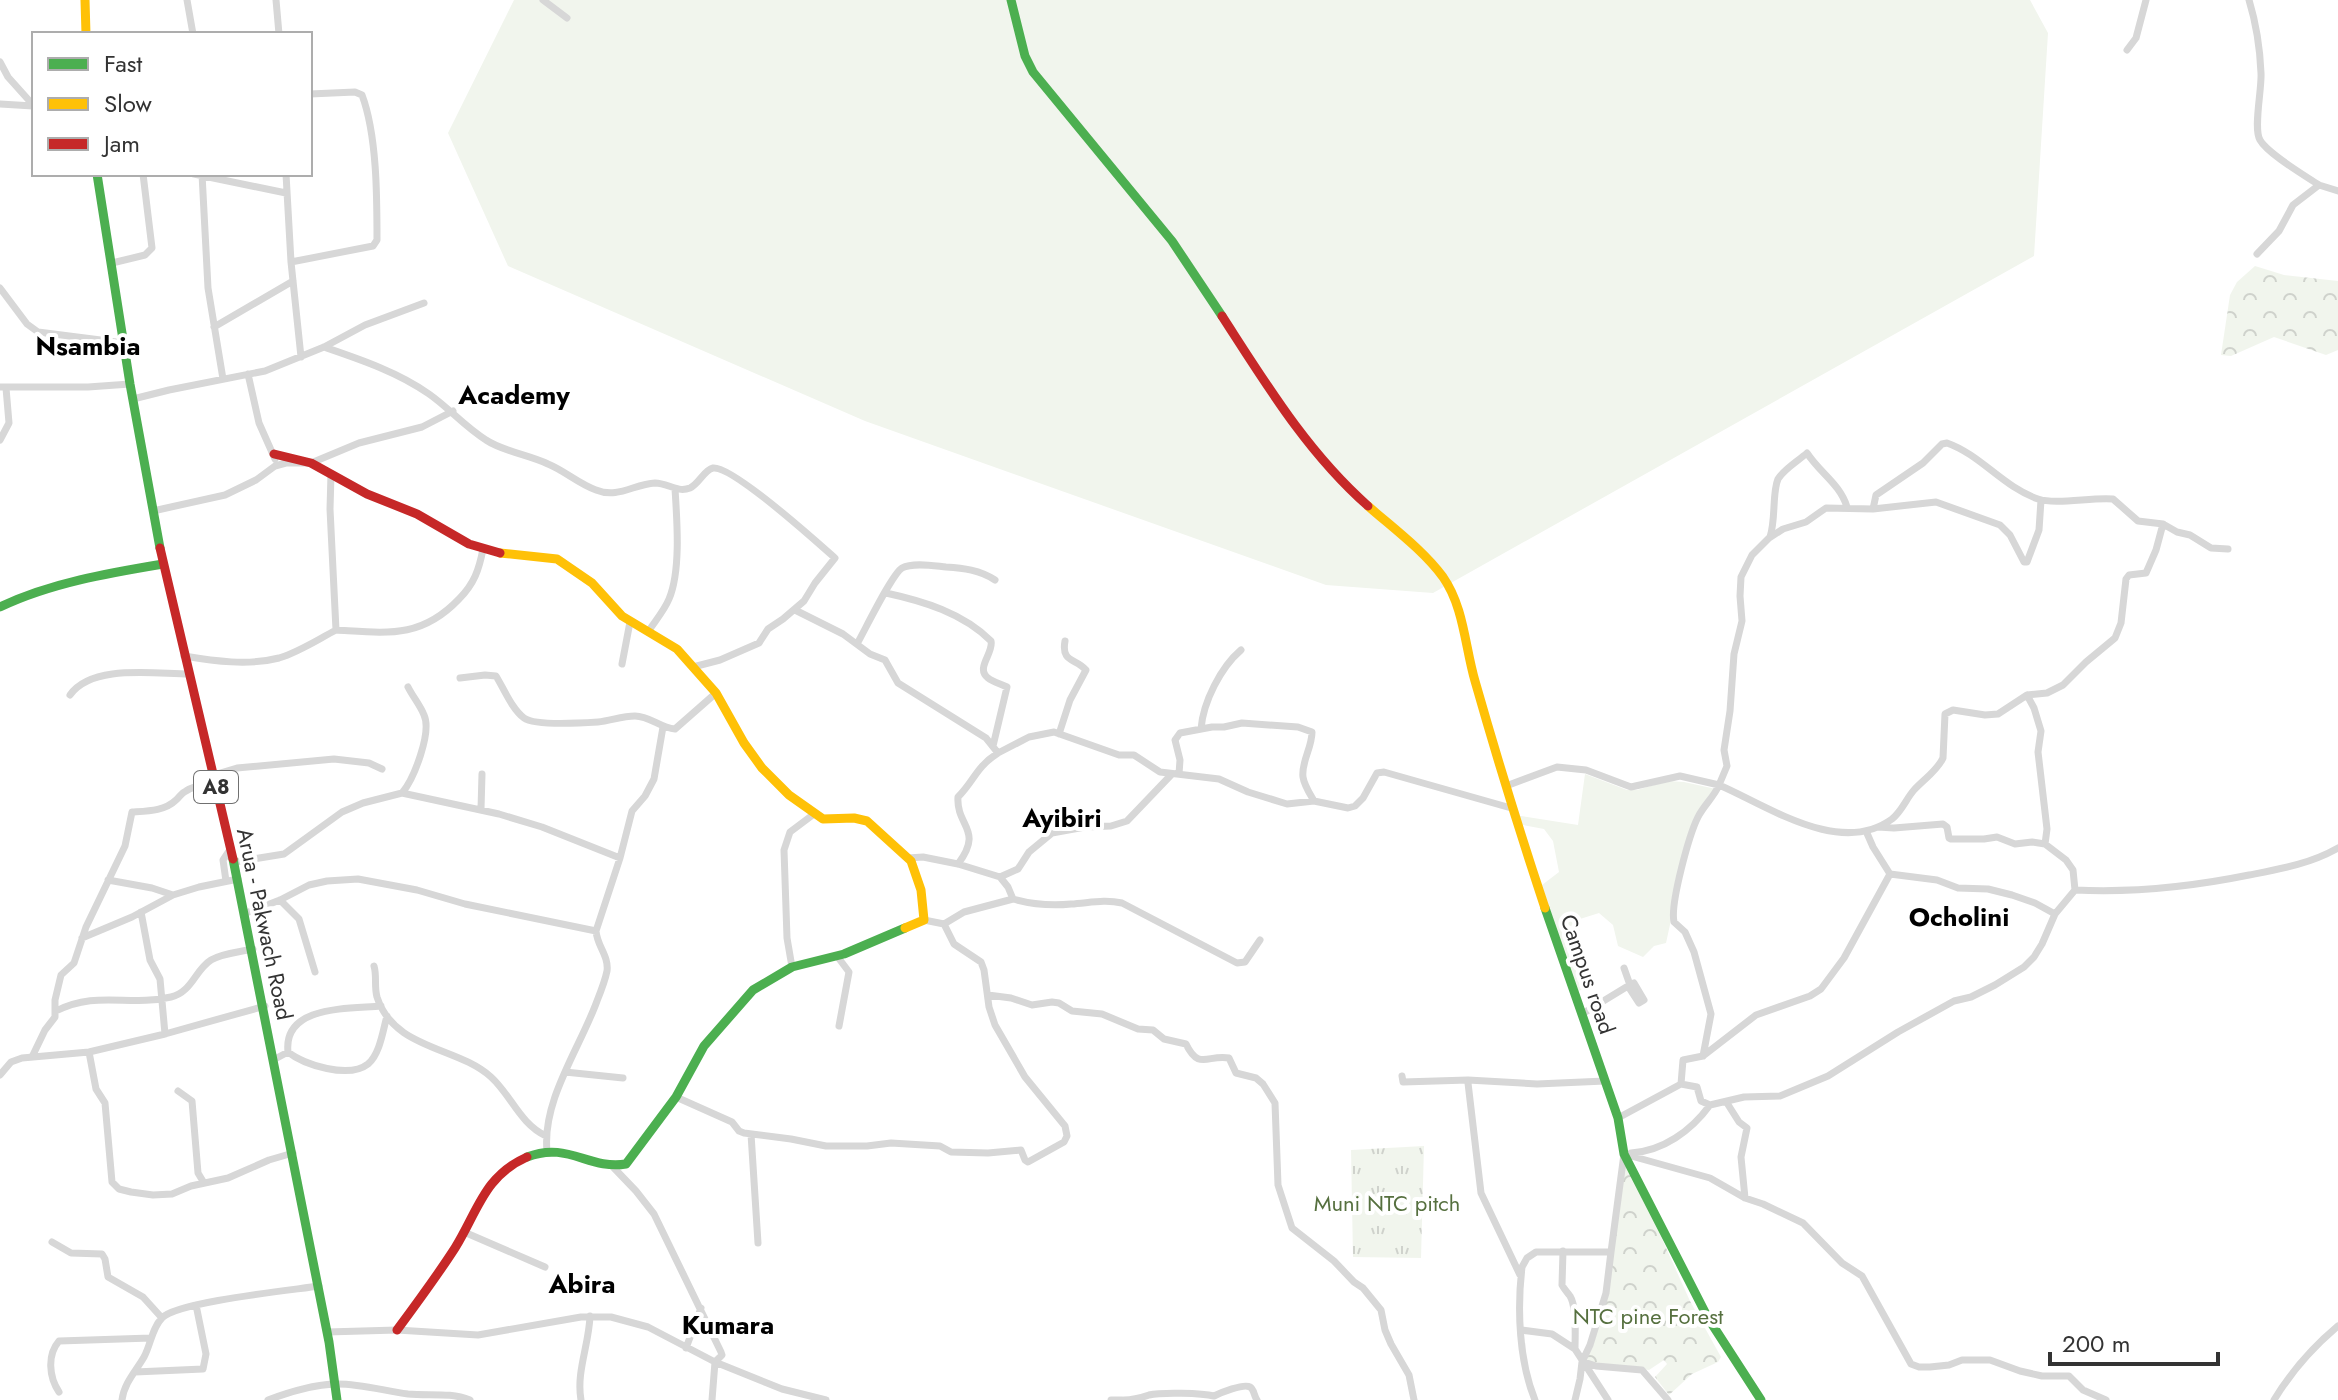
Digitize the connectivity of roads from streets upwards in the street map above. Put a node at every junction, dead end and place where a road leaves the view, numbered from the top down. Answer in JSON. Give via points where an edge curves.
{"nodes":[{"id":1,"x":85,"y":0,"type":"edge"},
{"id":2,"x":187,"y":0,"type":"edge"},
{"id":3,"x":276,"y":0,"type":"edge"},
{"id":4,"x":543,"y":0,"type":"edge"},
{"id":5,"x":1011,"y":0,"type":"edge"},
{"id":6,"x":2146,"y":0,"type":"edge"},
{"id":7,"x":2249,"y":0,"type":"edge"},
{"id":8,"x":567,"y":18,"type":"dead end"},
{"id":9,"x":86,"y":32,"type":"edge"},
{"id":10,"x":193,"y":32,"type":"edge"},
{"id":11,"x":279,"y":32,"type":"edge"},
{"id":12,"x":2127,"y":50,"type":"dead end"},
{"id":13,"x":0,"y":62,"type":"edge"},
{"id":14,"x":312,"y":94,"type":"edge"},
{"id":15,"x":0,"y":104,"type":"edge"},
{"id":16,"x":32,"y":104,"type":"edge"},
{"id":17,"x":32,"y":106,"type":"edge"},
{"id":18,"x":97,"y":176,"type":"edge"},
{"id":19,"x":143,"y":176,"type":"edge"},
{"id":20,"x":199,"y":176,"type":"edge"},
{"id":21,"x":208,"y":176,"type":"edge"},
{"id":22,"x":286,"y":176,"type":"edge"},
{"id":23,"x":2319,"y":185,"type":"junction"},
{"id":24,"x":2338,"y":191,"type":"edge"},
{"id":25,"x":286,"y":193,"type":"junction"},
{"id":26,"x":2257,"y":254,"type":"dead end"},
{"id":27,"x":291,"y":262,"type":"junction"},
{"id":28,"x":112,"y":263,"type":"junction"},
{"id":29,"x":293,"y":281,"type":"junction"},
{"id":30,"x":0,"y":288,"type":"edge"},
{"id":31,"x":424,"y":303,"type":"dead end"},
{"id":32,"x":214,"y":327,"type":"junction"},
{"id":33,"x":124,"y":343,"type":"junction"},
{"id":34,"x":324,"y":347,"type":"junction"},
{"id":35,"x":301,"y":357,"type":"junction"},
{"id":36,"x":248,"y":374,"type":"junction"},
{"id":37,"x":223,"y":379,"type":"junction"},
{"id":38,"x":130,"y":384,"type":"junction"},
{"id":39,"x":3,"y":388,"type":"edge"},
{"id":40,"x":133,"y":399,"type":"junction"},
{"id":41,"x":453,"y":411,"type":"junction"},
{"id":42,"x":0,"y":440,"type":"edge"},
{"id":43,"x":274,"y":454,"type":"junction"},
{"id":44,"x":311,"y":463,"type":"junction"},
{"id":45,"x":275,"y":466,"type":"junction"},
{"id":46,"x":331,"y":474,"type":"junction"},
{"id":47,"x":675,"y":489,"type":"junction"},
{"id":48,"x":2041,"y":500,"type":"junction"},
{"id":49,"x":1847,"y":507,"type":"junction"},
{"id":50,"x":1873,"y":509,"type":"junction"},
{"id":51,"x":153,"y":511,"type":"junction"},
{"id":52,"x":2163,"y":524,"type":"junction"},
{"id":53,"x":1769,"y":538,"type":"junction"},
{"id":54,"x":483,"y":549,"type":"junction"},
{"id":55,"x":2228,"y":549,"type":"dead end"},
{"id":56,"x":163,"y":564,"type":"junction"},
{"id":57,"x":995,"y":580,"type":"dead end"},
{"id":58,"x":886,"y":593,"type":"junction"},
{"id":59,"x":0,"y":607,"type":"edge"},
{"id":60,"x":795,"y":610,"type":"junction"},
{"id":61,"x":630,"y":622,"type":"junction"},
{"id":62,"x":336,"y":630,"type":"junction"},
{"id":63,"x":648,"y":632,"type":"junction"},
{"id":64,"x":1065,"y":641,"type":"dead end"},
{"id":65,"x":857,"y":644,"type":"junction"},
{"id":66,"x":1241,"y":650,"type":"dead end"},
{"id":67,"x":184,"y":656,"type":"junction"},
{"id":68,"x":622,"y":664,"type":"dead end"},
{"id":69,"x":693,"y":667,"type":"junction"},
{"id":70,"x":189,"y":674,"type":"junction"},
{"id":71,"x":460,"y":678,"type":"dead end"},
{"id":72,"x":408,"y":687,"type":"dead end"},
{"id":73,"x":716,"y":693,"type":"junction"},
{"id":74,"x":70,"y":695,"type":"dead end"},
{"id":75,"x":2027,"y":695,"type":"junction"},
{"id":76,"x":663,"y":727,"type":"junction"},
{"id":77,"x":1201,"y":729,"type":"junction"},
{"id":78,"x":1059,"y":734,"type":"junction"},
{"id":79,"x":996,"y":750,"type":"junction"},
{"id":80,"x":382,"y":769,"type":"dead end"},
{"id":81,"x":482,"y":774,"type":"dead end"},
{"id":82,"x":213,"y":775,"type":"junction"},
{"id":83,"x":1175,"y":775,"type":"junction"},
{"id":84,"x":1719,"y":785,"type":"junction"},
{"id":85,"x":1506,"y":786,"type":"junction"},
{"id":86,"x":402,"y":793,"type":"junction"},
{"id":87,"x":1314,"y":801,"type":"junction"},
{"id":88,"x":1511,"y":808,"type":"junction"},
{"id":89,"x":481,"y":809,"type":"junction"},
{"id":90,"x":814,"y":814,"type":"junction"},
{"id":91,"x":1877,"y":827,"type":"junction"},
{"id":92,"x":1866,"y":831,"type":"junction"},
{"id":93,"x":2045,"y":844,"type":"junction"},
{"id":94,"x":231,"y":848,"type":"junction"},
{"id":95,"x":2338,"y":848,"type":"edge"},
{"id":96,"x":620,"y":858,"type":"junction"},
{"id":97,"x":908,"y":858,"type":"junction"},
{"id":98,"x":235,"y":862,"type":"junction"},
{"id":99,"x":958,"y":864,"type":"junction"},
{"id":100,"x":1890,"y":874,"type":"junction"},
{"id":101,"x":1000,"y":877,"type":"junction"},
{"id":102,"x":238,"y":879,"type":"junction"},
{"id":103,"x":108,"y":880,"type":"junction"},
{"id":104,"x":226,"y":881,"type":"junction"},
{"id":105,"x":2075,"y":890,"type":"junction"},
{"id":106,"x":173,"y":895,"type":"junction"},
{"id":107,"x":1013,"y":899,"type":"junction"},
{"id":108,"x":280,"y":900,"type":"junction"},
{"id":109,"x":141,"y":912,"type":"junction"},
{"id":110,"x":246,"y":913,"type":"junction"},
{"id":111,"x":2055,"y":914,"type":"junction"},
{"id":112,"x":924,"y":920,"type":"junction"},
{"id":113,"x":944,"y":924,"type":"junction"},
{"id":114,"x":596,"y":931,"type":"junction"},
{"id":115,"x":82,"y":938,"type":"junction"},
{"id":116,"x":1260,"y":940,"type":"dead end"},
{"id":117,"x":253,"y":949,"type":"junction"},
{"id":118,"x":837,"y":956,"type":"junction"},
{"id":119,"x":374,"y":966,"type":"dead end"},
{"id":120,"x":792,"y":967,"type":"junction"},
{"id":121,"x":1624,"y":968,"type":"dead end"},
{"id":122,"x":315,"y":972,"type":"dead end"},
{"id":123,"x":988,"y":995,"type":"junction"},
{"id":124,"x":161,"y":999,"type":"junction"},
{"id":125,"x":265,"y":1006,"type":"junction"},
{"id":126,"x":381,"y":1006,"type":"junction"},
{"id":127,"x":56,"y":1011,"type":"junction"},
{"id":128,"x":1582,"y":1014,"type":"junction"},
{"id":129,"x":387,"y":1016,"type":"junction"},
{"id":130,"x":839,"y":1026,"type":"dead end"},
{"id":131,"x":165,"y":1034,"type":"junction"},
{"id":132,"x":89,"y":1052,"type":"junction"},
{"id":133,"x":288,"y":1052,"type":"junction"},
{"id":134,"x":1703,"y":1056,"type":"junction"},
{"id":135,"x":32,"y":1057,"type":"junction"},
{"id":136,"x":275,"y":1059,"type":"junction"},
{"id":137,"x":565,"y":1072,"type":"junction"},
{"id":138,"x":0,"y":1075,"type":"edge"},
{"id":139,"x":1402,"y":1076,"type":"dead end"},
{"id":140,"x":623,"y":1078,"type":"dead end"},
{"id":141,"x":1605,"y":1081,"type":"junction"},
{"id":142,"x":1468,"y":1083,"type":"dead end"},
{"id":143,"x":1681,"y":1084,"type":"junction"},
{"id":144,"x":178,"y":1091,"type":"dead end"},
{"id":145,"x":676,"y":1097,"type":"junction"},
{"id":146,"x":1727,"y":1103,"type":"junction"},
{"id":147,"x":1710,"y":1105,"type":"junction"},
{"id":148,"x":1618,"y":1118,"type":"junction"},
{"id":149,"x":751,"y":1134,"type":"junction"},
{"id":150,"x":546,"y":1136,"type":"junction"},
{"id":151,"x":547,"y":1151,"type":"junction"},
{"id":152,"x":293,"y":1153,"type":"junction"},
{"id":153,"x":1624,"y":1154,"type":"junction"},
{"id":154,"x":613,"y":1167,"type":"junction"},
{"id":155,"x":204,"y":1183,"type":"junction"},
{"id":156,"x":1745,"y":1198,"type":"junction"},
{"id":157,"x":464,"y":1232,"type":"junction"},
{"id":158,"x":52,"y":1242,"type":"dead end"},
{"id":159,"x":758,"y":1243,"type":"dead end"},
{"id":160,"x":1563,"y":1251,"type":"junction"},
{"id":161,"x":1611,"y":1252,"type":"junction"},
{"id":162,"x":545,"y":1267,"type":"dead end"},
{"id":163,"x":1521,"y":1277,"type":"junction"},
{"id":164,"x":319,"y":1286,"type":"junction"},
{"id":165,"x":196,"y":1305,"type":"junction"},
{"id":166,"x":701,"y":1308,"type":"junction"},
{"id":167,"x":590,"y":1316,"type":"junction"},
{"id":168,"x":162,"y":1318,"type":"junction"},
{"id":169,"x":2338,"y":1326,"type":"edge"},
{"id":170,"x":397,"y":1330,"type":"junction"},
{"id":171,"x":1521,"y":1330,"type":"junction"},
{"id":172,"x":327,"y":1332,"type":"junction"},
{"id":173,"x":151,"y":1338,"type":"junction"},
{"id":174,"x":686,"y":1348,"type":"junction"},
{"id":175,"x":1575,"y":1349,"type":"junction"},
{"id":176,"x":715,"y":1362,"type":"junction"},
{"id":177,"x":1582,"y":1362,"type":"junction"},
{"id":178,"x":135,"y":1372,"type":"junction"},
{"id":179,"x":335,"y":1384,"type":"junction"},
{"id":180,"x":59,"y":1392,"type":"dead end"},
{"id":181,"x":122,"y":1400,"type":"edge"},
{"id":182,"x":268,"y":1400,"type":"edge"},
{"id":183,"x":337,"y":1400,"type":"edge"},
{"id":184,"x":470,"y":1400,"type":"edge"},
{"id":185,"x":581,"y":1400,"type":"edge"},
{"id":186,"x":712,"y":1400,"type":"edge"},
{"id":187,"x":826,"y":1400,"type":"edge"},
{"id":188,"x":1111,"y":1400,"type":"edge"},
{"id":189,"x":1123,"y":1400,"type":"edge"},
{"id":190,"x":1257,"y":1400,"type":"edge"},
{"id":191,"x":1414,"y":1400,"type":"edge"},
{"id":192,"x":1535,"y":1400,"type":"edge"},
{"id":193,"x":1575,"y":1400,"type":"edge"},
{"id":194,"x":1608,"y":1400,"type":"edge"},
{"id":195,"x":1668,"y":1400,"type":"edge"},
{"id":196,"x":1761,"y":1400,"type":"edge"},
{"id":197,"x":2106,"y":1400,"type":"edge"},
{"id":198,"x":2274,"y":1400,"type":"edge"}],
"edges":[{"from":1,"to":9,"type":"street"},
{"from":2,"to":10,"type":"street"},
{"from":3,"to":11,"type":"street"},
{"from":4,"to":8,"type":"street"},
{"from":5,"to":85,"type":"street","name":"Campus road","via":[[1028,64],[1172,241],[1290,420],[1340,479],[1445,580]]},
{"from":6,"to":12,"type":"street","via":[[2136,38]]},
{"from":7,"to":23,"type":"street","via":[[2261,72],[2258,137]]},
{"from":13,"to":16,"type":"street"},
{"from":14,"to":27,"type":"street","via":[[355,92],[364,98],[377,240],[373,246]]},
{"from":15,"to":17,"type":"street"},
{"from":18,"to":28,"type":"street","name":"Arua - Pakwach Road","number":"A8"},
{"from":19,"to":28,"type":"street","via":[[152,248],[145,255]]},
{"from":20,"to":32,"type":"street"},
{"from":21,"to":25,"type":"street"},
{"from":22,"to":25,"type":"street"},
{"from":23,"to":24,"type":"street"},
{"from":23,"to":26,"type":"street","via":[[2293,205],[2279,231]]},
{"from":25,"to":27,"type":"street"},
{"from":27,"to":29,"type":"street"},
{"from":28,"to":33,"type":"street","name":"Arua - Pakwach Road","number":"A8"},
{"from":29,"to":32,"type":"street"},
{"from":29,"to":35,"type":"street"},
{"from":30,"to":33,"type":"street","via":[[38,332]]},
{"from":31,"to":34,"type":"street"},
{"from":32,"to":37,"type":"street"},
{"from":33,"to":38,"type":"street","name":"Arua - Pakwach Road","number":"A8"},
{"from":34,"to":35,"type":"street"},
{"from":34,"to":41,"type":"street","via":[[404,379]]},
{"from":35,"to":36,"type":"street"},
{"from":36,"to":37,"type":"street"},
{"from":36,"to":43,"type":"street","via":[[259,423]]},
{"from":37,"to":40,"type":"street"},
{"from":38,"to":39,"type":"street"},
{"from":38,"to":40,"type":"street","name":"Arua - Pakwach Road","number":"A8"},
{"from":39,"to":42,"type":"street","via":[[9,423]]},
{"from":40,"to":51,"type":"street","name":"Arua - Pakwach Road","number":"A8"},
{"from":41,"to":44,"type":"street","via":[[422,427],[359,443]]},
{"from":41,"to":47,"type":"street","via":[[488,442],[545,462],[592,489],[612,493],[657,483]]},
{"from":43,"to":44,"type":"street"},
{"from":43,"to":45,"type":"street"},
{"from":44,"to":45,"type":"street"},
{"from":44,"to":46,"type":"street"},
{"from":45,"to":51,"type":"street","via":[[225,495]]},
{"from":46,"to":54,"type":"street"},
{"from":46,"to":62,"type":"street"},
{"from":47,"to":60,"type":"street","via":[[689,489],[716,468],[738,479],[835,558]]},
{"from":47,"to":63,"type":"street","via":[[673,587]]},
{"from":48,"to":50,"type":"street","via":[[1947,443],[1876,495]]},
{"from":48,"to":50,"type":"street","via":[[2040,524],[2025,563],[2000,525],[1952,507],[1929,502]]},
{"from":48,"to":52,"type":"street","via":[[2113,499],[2138,521]]},
{"from":49,"to":50,"type":"street"},
{"from":49,"to":53,"type":"street","via":[[1826,508]]},
{"from":49,"to":53,"type":"street","via":[[1839,488],[1807,453],[1777,481]]},
{"from":51,"to":56,"type":"street","name":"Arua - Pakwach Road","number":"A8"},
{"from":52,"to":55,"type":"street","via":[[2211,548]]},
{"from":52,"to":75,"type":"street","via":[[2146,573],[2126,579],[2115,638],[2056,690]]},
{"from":53,"to":84,"type":"street","via":[[1741,577],[1742,621],[1724,750],[1727,766]]},
{"from":54,"to":61,"type":"street","via":[[557,559],[592,583]]},
{"from":54,"to":62,"type":"street","via":[[476,578],[431,623],[381,633]]},
{"from":56,"to":59,"type":"street","via":[[113,572]]},
{"from":56,"to":67,"type":"street","name":"Arua - Pakwach Road","number":"A8"},
{"from":57,"to":58,"type":"street","via":[[968,569],[907,566],[892,578]]},
{"from":58,"to":65,"type":"street"},
{"from":58,"to":79,"type":"street","via":[[923,601],[969,623],[991,641],[983,672],[1007,687]]},
{"from":60,"to":65,"type":"street"},
{"from":60,"to":69,"type":"street","via":[[768,629],[759,643]]},
{"from":61,"to":63,"type":"street"},
{"from":61,"to":68,"type":"street"},
{"from":62,"to":67,"type":"street","via":[[277,658],[219,661]]},
{"from":63,"to":69,"type":"street","via":[[677,649]]},
{"from":64,"to":78,"type":"street","via":[[1066,655],[1086,670]]},
{"from":65,"to":79,"type":"street","via":[[885,660],[898,683],[986,738]]},
{"from":66,"to":77,"type":"street","via":[[1212,693]]},
{"from":67,"to":70,"type":"street","name":"Arua - Pakwach Road","number":"A8"},
{"from":69,"to":73,"type":"street"},
{"from":70,"to":74,"type":"street","via":[[112,674],[84,682]]},
{"from":70,"to":82,"type":"street","name":"Arua - Pakwach Road","number":"A8"},
{"from":71,"to":76,"type":"street","via":[[496,676],[529,720],[596,722],[639,716]]},
{"from":72,"to":86,"type":"street","via":[[425,715],[426,732]]},
{"from":73,"to":76,"type":"street","via":[[677,728]]},
{"from":73,"to":90,"type":"street","via":[[762,768]]},
{"from":75,"to":91,"type":"street","via":[[1998,714],[1945,714],[1940,764],[1898,813]]},
{"from":75,"to":93,"type":"street","via":[[2041,731]]},
{"from":76,"to":96,"type":"street","via":[[654,779],[632,811]]},
{"from":77,"to":83,"type":"street","via":[[1175,740],[1180,760]]},
{"from":77,"to":87,"type":"street","via":[[1248,723],[1310,730],[1303,780]]},
{"from":78,"to":79,"type":"street","via":[[1029,737]]},
{"from":78,"to":83,"type":"street","via":[[1119,755],[1134,755]]},
{"from":79,"to":99,"type":"street","via":[[957,800],[969,834]]},
{"from":80,"to":82,"type":"street","via":[[334,759]]},
{"from":81,"to":89,"type":"street"},
{"from":82,"to":94,"type":"street","name":"Arua - Pakwach Road","number":"A8"},
{"from":82,"to":103,"type":"street","via":[[167,806],[132,812],[125,846]]},
{"from":83,"to":87,"type":"street","via":[[1219,779],[1287,804]]},
{"from":83,"to":101,"type":"street","via":[[1127,821],[1052,833],[1018,869]]},
{"from":84,"to":85,"type":"street","via":[[1680,776],[1631,787],[1586,770],[1557,767]]},
{"from":84,"to":92,"type":"street","via":[[1816,828]]},
{"from":84,"to":134,"type":"street","via":[[1693,827],[1673,908],[1674,922],[1694,952],[1711,1014]]},
{"from":85,"to":88,"type":"street","name":"Campus road"},
{"from":86,"to":89,"type":"street"},
{"from":86,"to":98,"type":"street","via":[[342,812],[284,854]]},
{"from":87,"to":88,"type":"street","via":[[1355,806],[1377,773],[1384,772]]},
{"from":88,"to":128,"type":"street","name":"Campus road"},
{"from":89,"to":96,"type":"street"},
{"from":90,"to":97,"type":"street","via":[[826,820],[867,821]]},
{"from":90,"to":120,"type":"street","via":[[790,832],[784,850]]},
{"from":91,"to":92,"type":"street"},
{"from":91,"to":93,"type":"street","via":[[1943,824],[1951,839],[1997,837],[2015,844]]},
{"from":92,"to":100,"type":"street"},
{"from":93,"to":105,"type":"street","via":[[2073,870]]},
{"from":94,"to":98,"type":"street","name":"Arua - Pakwach Road","number":"A8"},
{"from":94,"to":104,"type":"street","via":[[223,860]]},
{"from":95,"to":105,"type":"street","via":[[2302,864],[2212,883],[2174,889]]},
{"from":96,"to":114,"type":"street"},
{"from":97,"to":99,"type":"street"},
{"from":97,"to":112,"type":"street","via":[[915,869]]},
{"from":98,"to":102,"type":"street","name":"Arua - Pakwach Road","number":"A8"},
{"from":99,"to":101,"type":"street"},
{"from":100,"to":111,"type":"street","via":[[1988,889]]},
{"from":100,"to":134,"type":"street","via":[[1821,989],[1756,1015]]},
{"from":101,"to":107,"type":"street"},
{"from":102,"to":104,"type":"street"},
{"from":102,"to":110,"type":"street","name":"Arua - Pakwach Road","number":"A8"},
{"from":103,"to":106,"type":"street"},
{"from":103,"to":115,"type":"street"},
{"from":104,"to":106,"type":"street"},
{"from":105,"to":111,"type":"street"},
{"from":106,"to":109,"type":"street"},
{"from":107,"to":113,"type":"street","via":[[964,912]]},
{"from":107,"to":116,"type":"street","via":[[1060,905],[1107,899],[1122,903],[1241,964]]},
{"from":108,"to":110,"type":"street"},
{"from":108,"to":114,"type":"street","via":[[316,883],[367,880]]},
{"from":108,"to":122,"type":"street","via":[[299,919]]},
{"from":109,"to":115,"type":"street"},
{"from":109,"to":124,"type":"street"},
{"from":110,"to":117,"type":"street","name":"Arua - Pakwach Road","number":"A8"},
{"from":111,"to":146,"type":"street","via":[[2034,957],[1995,985],[1954,1001],[1828,1076],[1780,1096]]},
{"from":112,"to":113,"type":"street"},
{"from":112,"to":118,"type":"street"},
{"from":113,"to":123,"type":"street","via":[[954,944],[981,962]]},
{"from":114,"to":137,"type":"street","via":[[607,959],[606,974]]},
{"from":115,"to":127,"type":"street","via":[[74,963],[60,977]]},
{"from":117,"to":124,"type":"street","via":[[211,960],[186,989]]},
{"from":117,"to":125,"type":"street","name":"Arua - Pakwach Road","number":"A8"},
{"from":118,"to":120,"type":"street"},
{"from":118,"to":130,"type":"street","via":[[849,972]]},
{"from":119,"to":126,"type":"street"},
{"from":120,"to":145,"type":"street","via":[[744,999],[704,1046]]},
{"from":121,"to":128,"type":"street","via":[[1644,1000],[1639,1003],[1628,986]]},
{"from":123,"to":149,"type":"street","via":[[991,1016],[1007,1048],[1067,1131],[1066,1139],[1052,1150],[1028,1162],[1021,1150],[951,1152],[940,1146],[891,1143],[836,1147]]},
{"from":123,"to":191,"type":"street","via":[[1032,1005],[1059,1003],[1072,1011],[1153,1030],[1186,1044],[1194,1057],[1229,1058],[1236,1073],[1263,1084],[1277,1108],[1278,1185],[1289,1223],[1381,1310]]},
{"from":124,"to":127,"type":"street","via":[[87,1000]]},
{"from":124,"to":131,"type":"street"},
{"from":125,"to":131,"type":"street"},
{"from":125,"to":136,"type":"street","name":"Arua - Pakwach Road","number":"A8"},
{"from":126,"to":129,"type":"street"},
{"from":126,"to":133,"type":"street","via":[[304,1018],[287,1040]]},
{"from":127,"to":135,"type":"street"},
{"from":128,"to":141,"type":"street","name":"Campus road"},
{"from":129,"to":133,"type":"street","via":[[374,1054],[362,1067],[319,1066]]},
{"from":129,"to":150,"type":"street","via":[[429,1047],[492,1077],[530,1125]]},
{"from":131,"to":132,"type":"street"},
{"from":132,"to":135,"type":"street"},
{"from":132,"to":155,"type":"street","via":[[96,1089],[105,1103],[114,1187],[164,1194]]},
{"from":133,"to":136,"type":"street"},
{"from":134,"to":143,"type":"street","via":[[1683,1060]]},
{"from":135,"to":138,"type":"street","via":[[14,1060]]},
{"from":136,"to":152,"type":"street","name":"Arua - Pakwach Road","number":"A8"},
{"from":137,"to":140,"type":"street"},
{"from":137,"to":150,"type":"street"},
{"from":139,"to":141,"type":"street","via":[[1403,1082]]},
{"from":141,"to":148,"type":"street","name":"Campus road"},
{"from":142,"to":163,"type":"street","via":[[1481,1193]]},
{"from":143,"to":147,"type":"street","via":[[1697,1087],[1701,1101]]},
{"from":143,"to":148,"type":"street"},
{"from":144,"to":155,"type":"street","via":[[192,1101],[198,1173]]},
{"from":145,"to":149,"type":"street"},
{"from":145,"to":154,"type":"street","via":[[628,1163]]},
{"from":146,"to":147,"type":"street"},
{"from":146,"to":156,"type":"street","via":[[1747,1128],[1741,1157]]},
{"from":147,"to":153,"type":"street","via":[[1678,1136],[1648,1152]]},
{"from":148,"to":153,"type":"street","name":"Campus road"},
{"from":149,"to":159,"type":"street"},
{"from":150,"to":151,"type":"street"},
{"from":151,"to":154,"type":"street"},
{"from":151,"to":157,"type":"street","via":[[496,1176]]},
{"from":152,"to":155,"type":"street"},
{"from":152,"to":164,"type":"street","name":"Arua - Pakwach Road","number":"A8"},
{"from":153,"to":156,"type":"street","via":[[1710,1178]]},
{"from":153,"to":161,"type":"street"},
{"from":153,"to":196,"type":"street","name":"Campus road","via":[[1708,1318]]},
{"from":154,"to":166,"type":"street","via":[[654,1214]]},
{"from":156,"to":197,"type":"street","via":[[1803,1223],[1862,1276],[1911,1364],[1990,1360],[2042,1376],[2069,1376],[2083,1390]]},
{"from":157,"to":162,"type":"street"},
{"from":157,"to":170,"type":"street"},
{"from":158,"to":168,"type":"street","via":[[71,1253],[102,1254],[108,1277],[143,1297]]},
{"from":160,"to":161,"type":"street"},
{"from":160,"to":163,"type":"street","via":[[1536,1252],[1527,1258]]},
{"from":160,"to":175,"type":"street","via":[[1562,1285],[1571,1298]]},
{"from":161,"to":177,"type":"street","via":[[1606,1293]]},
{"from":163,"to":171,"type":"street"},
{"from":164,"to":165,"type":"street"},
{"from":164,"to":172,"type":"street","name":"Arua - Pakwach Road","number":"A8"},
{"from":165,"to":168,"type":"street"},
{"from":165,"to":178,"type":"street","via":[[206,1354],[203,1369]]},
{"from":166,"to":174,"type":"street"},
{"from":166,"to":176,"type":"street","via":[[722,1353]]},
{"from":167,"to":170,"type":"street","via":[[483,1335]]},
{"from":167,"to":174,"type":"street","via":[[638,1323]]},
{"from":167,"to":185,"type":"street","via":[[579,1379]]},
{"from":168,"to":173,"type":"street"},
{"from":169,"to":198,"type":"street"},
{"from":170,"to":172,"type":"street"},
{"from":171,"to":175,"type":"street","via":[[1552,1334]]},
{"from":171,"to":192,"type":"street"},
{"from":172,"to":179,"type":"street","name":"Arua - Pakwach Road","number":"A8"},
{"from":173,"to":178,"type":"street"},
{"from":173,"to":180,"type":"street","via":[[59,1341],[51,1358]]},
{"from":174,"to":176,"type":"street"},
{"from":175,"to":177,"type":"street"},
{"from":176,"to":186,"type":"street"},
{"from":176,"to":187,"type":"street","via":[[790,1392]]},
{"from":177,"to":193,"type":"street"},
{"from":177,"to":194,"type":"street"},
{"from":177,"to":195,"type":"street","via":[[1642,1370]]},
{"from":178,"to":181,"type":"street"},
{"from":179,"to":182,"type":"street"},
{"from":179,"to":183,"type":"street","name":"Arua - Pakwach Road","number":"A8"},
{"from":179,"to":184,"type":"street"},
{"from":188,"to":189,"type":"street"},
{"from":189,"to":190,"type":"street","via":[[1214,1396],[1248,1386]]}]}
